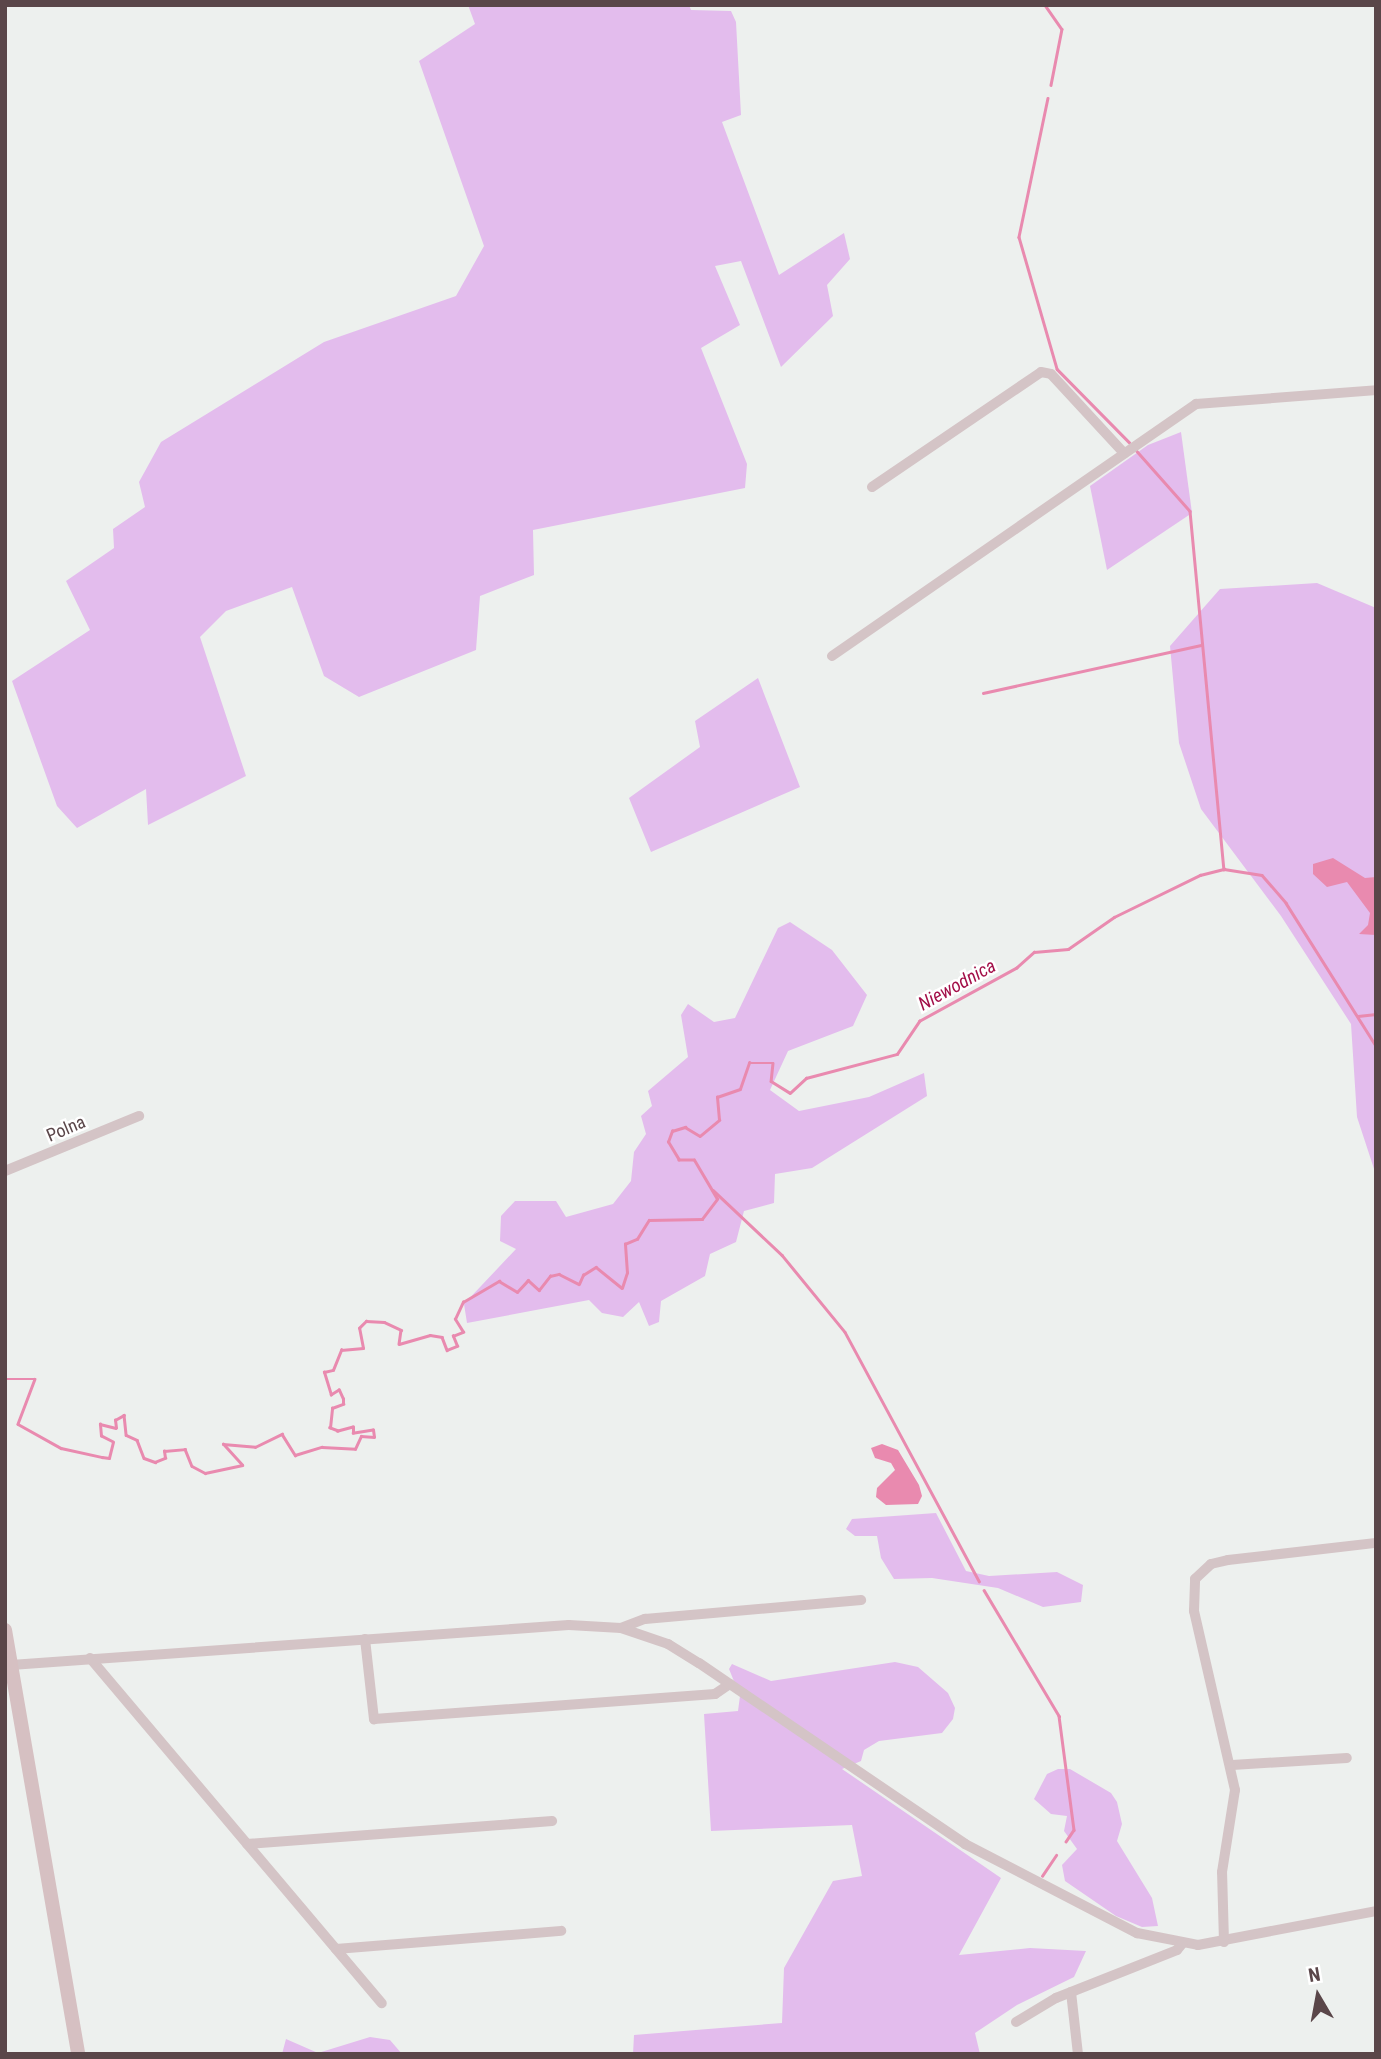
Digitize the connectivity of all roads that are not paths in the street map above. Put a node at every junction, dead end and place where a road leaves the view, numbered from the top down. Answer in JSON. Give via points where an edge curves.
{"nodes":[{"id":1,"x":1376,"y":390,"type":"edge"},
{"id":2,"x":1124,"y":453,"type":"junction"},
{"id":3,"x":872,"y":487,"type":"dead end"},
{"id":4,"x":832,"y":656,"type":"dead end"},
{"id":5,"x":139,"y":1116,"type":"dead end"},
{"id":6,"x":5,"y":1171,"type":"edge"},
{"id":7,"x":1376,"y":1543,"type":"edge"},
{"id":8,"x":861,"y":1600,"type":"dead end"},
{"id":9,"x":621,"y":1628,"type":"junction"},
{"id":10,"x":5,"y":1630,"type":"edge"},
{"id":11,"x":365,"y":1639,"type":"junction"},
{"id":12,"x":90,"y":1658,"type":"junction"},
{"id":13,"x":10,"y":1671,"type":"edge"},
{"id":14,"x":730,"y":1684,"type":"junction"},
{"id":15,"x":1347,"y":1758,"type":"dead end"},
{"id":16,"x":1232,"y":1765,"type":"junction"},
{"id":17,"x":552,"y":1821,"type":"dead end"},
{"id":18,"x":247,"y":1844,"type":"junction"},
{"id":19,"x":1376,"y":1910,"type":"edge"},
{"id":20,"x":561,"y":1931,"type":"dead end"},
{"id":21,"x":1224,"y":1942,"type":"junction"},
{"id":22,"x":1182,"y":1944,"type":"junction"},
{"id":23,"x":335,"y":1949,"type":"junction"},
{"id":24,"x":1071,"y":1992,"type":"junction"},
{"id":25,"x":382,"y":2004,"type":"dead end"},
{"id":26,"x":1016,"y":2022,"type":"dead end"},
{"id":27,"x":78,"y":2054,"type":"edge"},
{"id":28,"x":1077,"y":2054,"type":"edge"}],
"edges":[{"from":1,"to":2,"type":"street","via":[[1196,404]]},
{"from":2,"to":3,"type":"street","via":[[1051,374],[1041,372]]},
{"from":2,"to":4,"type":"street"},
{"from":5,"to":6,"type":"street","name":"Polna"},
{"from":7,"to":16,"type":"street","via":[[1228,1560],[1211,1564],[1195,1579],[1194,1611]]},
{"from":8,"to":9,"type":"street","via":[[645,1619]]},
{"from":9,"to":11,"type":"street","via":[[569,1625]]},
{"from":9,"to":14,"type":"street","via":[[668,1644]]},
{"from":10,"to":13,"type":"street"},
{"from":11,"to":12,"type":"street"},
{"from":11,"to":14,"type":"street","via":[[374,1719],[715,1694]]},
{"from":12,"to":13,"type":"street"},
{"from":12,"to":18,"type":"street"},
{"from":13,"to":27,"type":"street"},
{"from":14,"to":22,"type":"street","via":[[965,1844],[1137,1933]]},
{"from":15,"to":16,"type":"street"},
{"from":16,"to":21,"type":"street","via":[[1235,1805],[1222,1872]]},
{"from":17,"to":18,"type":"street"},
{"from":18,"to":23,"type":"street"},
{"from":19,"to":21,"type":"street","via":[[1330,1916]]},
{"from":20,"to":23,"type":"street"},
{"from":21,"to":22,"type":"street"},
{"from":22,"to":24,"type":"street","via":[[1177,1950]]},
{"from":23,"to":25,"type":"street"},
{"from":24,"to":26,"type":"street"},
{"from":24,"to":28,"type":"street"}]}
